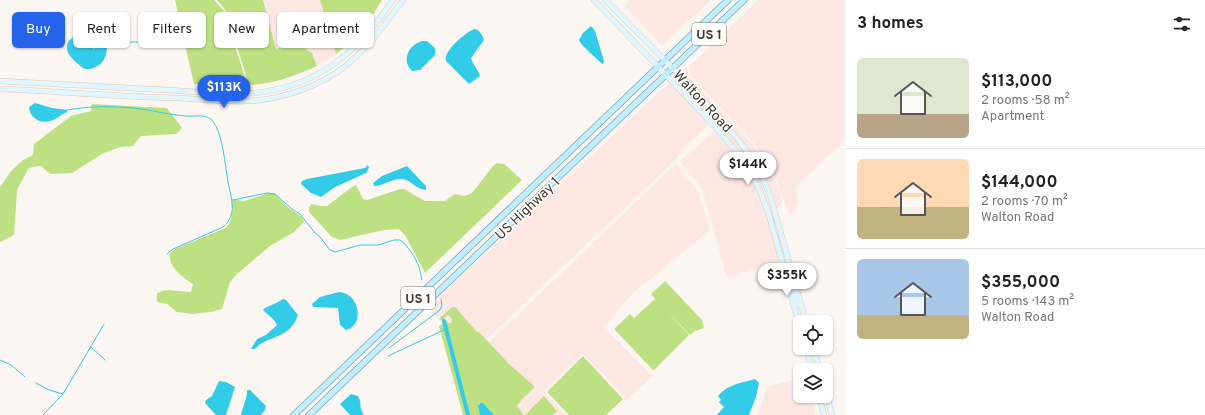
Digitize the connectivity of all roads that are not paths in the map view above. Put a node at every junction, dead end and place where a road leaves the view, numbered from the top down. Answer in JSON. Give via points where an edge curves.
{"nodes":[{"id":1,"x":393,"y":0,"type":"edge"},
{"id":2,"x":403,"y":0,"type":"edge"},
{"id":3,"x":594,"y":0,"type":"edge"},
{"id":4,"x":605,"y":0,"type":"edge"},
{"id":5,"x":728,"y":0,"type":"edge"},
{"id":6,"x":744,"y":0,"type":"edge"},
{"id":7,"x":665,"y":60,"type":"junction"},
{"id":8,"x":658,"y":67,"type":"junction"},
{"id":9,"x":673,"y":68,"type":"junction"},
{"id":10,"x":666,"y":75,"type":"junction"},
{"id":11,"x":0,"y":81,"type":"edge"},
{"id":12,"x":0,"y":89,"type":"edge"},
{"id":13,"x":541,"y":180,"type":"junction"},
{"id":14,"x":537,"y":198,"type":"junction"},
{"id":15,"x":785,"y":273,"type":"junction"},
{"id":16,"x":795,"y":309,"type":"junction"},
{"id":17,"x":803,"y":309,"type":"junction"},
{"id":18,"x":797,"y":315,"type":"edge"},
{"id":19,"x":800,"y":315,"type":"edge"},
{"id":20,"x":804,"y":315,"type":"edge"},
{"id":21,"x":821,"y":403,"type":"edge"},
{"id":22,"x":829,"y":403,"type":"edge"},
{"id":23,"x":294,"y":415,"type":"edge"},
{"id":24,"x":309,"y":415,"type":"edge"},
{"id":25,"x":824,"y":415,"type":"edge"},
{"id":26,"x":832,"y":415,"type":"edge"}],
"edges":[{"from":1,"to":11,"type":"main road","via":[[369,32],[343,58],[322,72],[279,89],[254,93],[216,93]]},
{"from":2,"to":12,"type":"main road","via":[[370,44],[347,64],[307,88],[278,97],[233,101]]},
{"from":3,"to":8,"type":"main road","name":"Walton Road"},
{"from":4,"to":7,"type":"main road","name":"Walton Road"},
{"from":5,"to":7,"type":"main road","name":"US Highway 1","number":"US 1"},
{"from":6,"to":9,"type":"main road","name":"US Highway 1","number":"US 1"},
{"from":7,"to":8,"type":"main road","name":"US Highway 1","number":"US 1"},
{"from":7,"to":9,"type":"main road","name":"Walton Road"},
{"from":8,"to":10,"type":"main road","name":"Walton Road"},
{"from":8,"to":13,"type":"main road","name":"US Highway 1","number":"US 1"},
{"from":9,"to":10,"type":"main road","name":"US Highway 1","number":"US 1"},
{"from":9,"to":17,"type":"main road","name":"Walton Road","via":[[740,142],[764,180]]},
{"from":10,"to":14,"type":"main road","name":"US Highway 1","number":"US 1"},
{"from":10,"to":15,"type":"main road","name":"Walton Road","via":[[738,153],[752,174],[769,215]]},
{"from":13,"to":14,"type":"main road"},
{"from":13,"to":23,"type":"main road","name":"US Highway 1","number":"US 1"},
{"from":14,"to":24,"type":"main road","name":"US Highway 1","number":"US 1"},
{"from":15,"to":16,"type":"main road","name":"Walton Road"},
{"from":15,"to":17,"type":"main road"},
{"from":16,"to":18,"type":"main road","name":"Walton Road"},
{"from":16,"to":19,"type":"main road"},
{"from":17,"to":20,"type":"main road","name":"Walton Road"},
{"from":21,"to":25,"type":"main road"},
{"from":22,"to":26,"type":"main road"}]}
